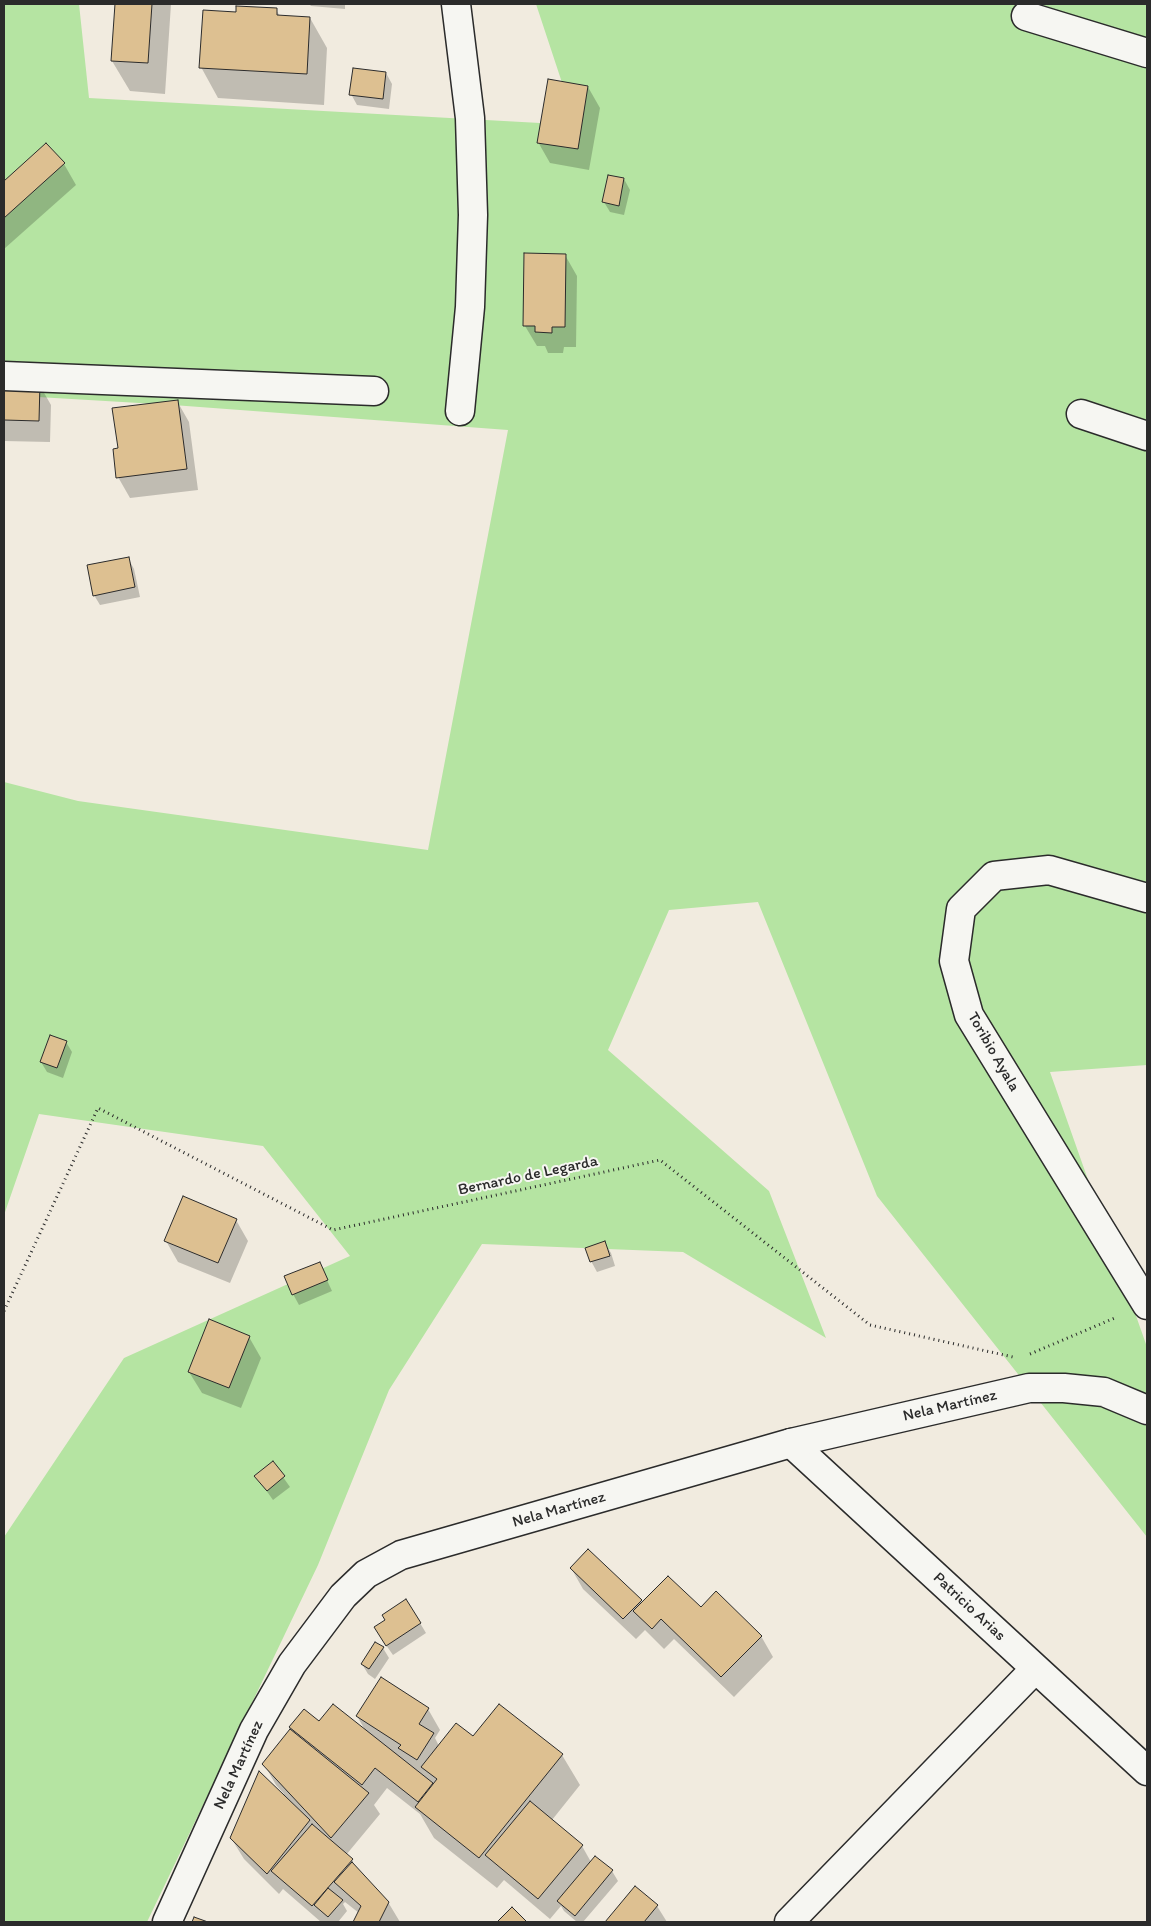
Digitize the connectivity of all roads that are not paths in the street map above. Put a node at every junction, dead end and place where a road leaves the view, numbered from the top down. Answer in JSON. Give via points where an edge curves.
{"nodes":[{"id":1,"x":456,"y":4,"type":"edge"},
{"id":2,"x":1026,"y":16,"type":"dead end"},
{"id":3,"x":1147,"y":53,"type":"edge"},
{"id":4,"x":4,"y":376,"type":"edge"},
{"id":5,"x":374,"y":391,"type":"dead end"},
{"id":6,"x":460,"y":411,"type":"dead end"},
{"id":7,"x":1081,"y":414,"type":"dead end"},
{"id":8,"x":1147,"y":436,"type":"edge"},
{"id":9,"x":1147,"y":898,"type":"edge"},
{"id":10,"x":1147,"y":1305,"type":"edge"},
{"id":11,"x":1147,"y":1410,"type":"edge"},
{"id":12,"x":791,"y":1443,"type":"junction"},
{"id":13,"x":1035,"y":1669,"type":"junction"},
{"id":14,"x":1147,"y":1771,"type":"edge"},
{"id":15,"x":167,"y":1922,"type":"edge"},
{"id":16,"x":789,"y":1922,"type":"edge"}],
"edges":[{"from":1,"to":6,"type":"street","via":[[470,118],[473,215],[470,307]]},
{"from":2,"to":3,"type":"street"},
{"from":4,"to":5,"type":"street"},
{"from":7,"to":8,"type":"street"},
{"from":9,"to":10,"type":"street","name":"Toribio Ayala","via":[[1049,870],[994,876],[961,910],[954,961],[969,1015]]},
{"from":11,"to":12,"type":"street","name":"Nela Martínez","via":[[1104,1392],[1029,1388]]},
{"from":12,"to":13,"type":"street","name":"Patricio Arias"},
{"from":12,"to":15,"type":"street","name":"Nela Martínez","via":[[401,1555],[366,1574],[343,1596],[298,1657],[254,1730]]},
{"from":13,"to":14,"type":"street","name":"Patricio Arias"},
{"from":13,"to":16,"type":"street"}]}
